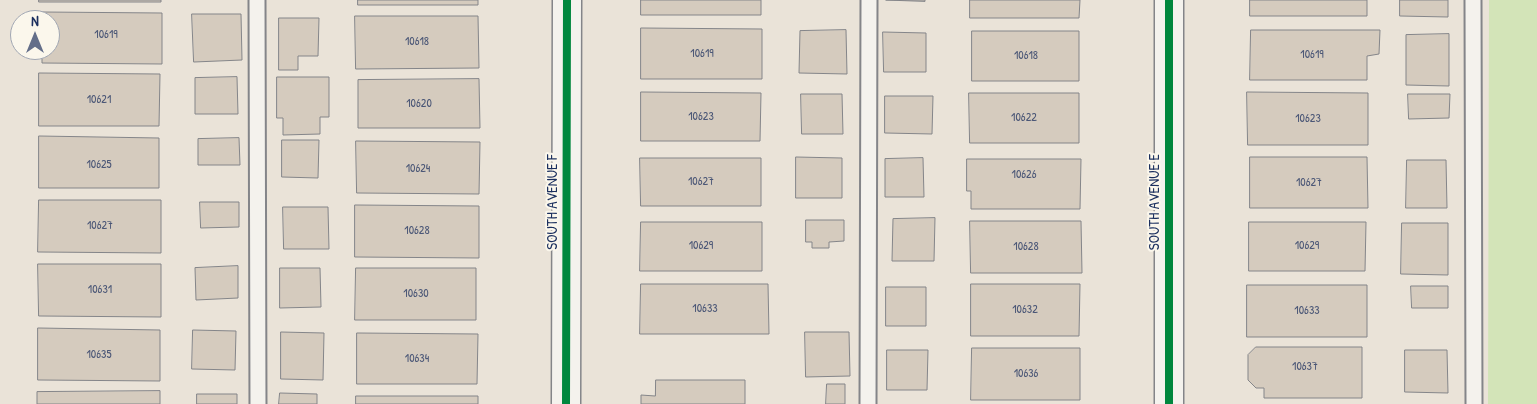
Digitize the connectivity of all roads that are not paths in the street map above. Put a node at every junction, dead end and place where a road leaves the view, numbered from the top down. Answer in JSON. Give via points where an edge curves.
{"nodes":[{"id":1,"x":257,"y":0,"type":"edge"},
{"id":2,"x":567,"y":0,"type":"edge"},
{"id":3,"x":868,"y":0,"type":"edge"},
{"id":4,"x":1169,"y":0,"type":"edge"},
{"id":5,"x":1473,"y":0,"type":"edge"},
{"id":6,"x":258,"y":404,"type":"edge"},
{"id":7,"x":566,"y":404,"type":"edge"},
{"id":8,"x":868,"y":404,"type":"edge"},
{"id":9,"x":1169,"y":404,"type":"edge"},
{"id":10,"x":1474,"y":404,"type":"edge"}],
"edges":[{"from":1,"to":6,"type":"lane"},
{"from":2,"to":7,"type":"street","name":"SOUTH AVENUE F"},
{"from":3,"to":8,"type":"lane"},
{"from":4,"to":9,"type":"street","name":"SOUTH AVENUE E"},
{"from":5,"to":10,"type":"lane"}]}
